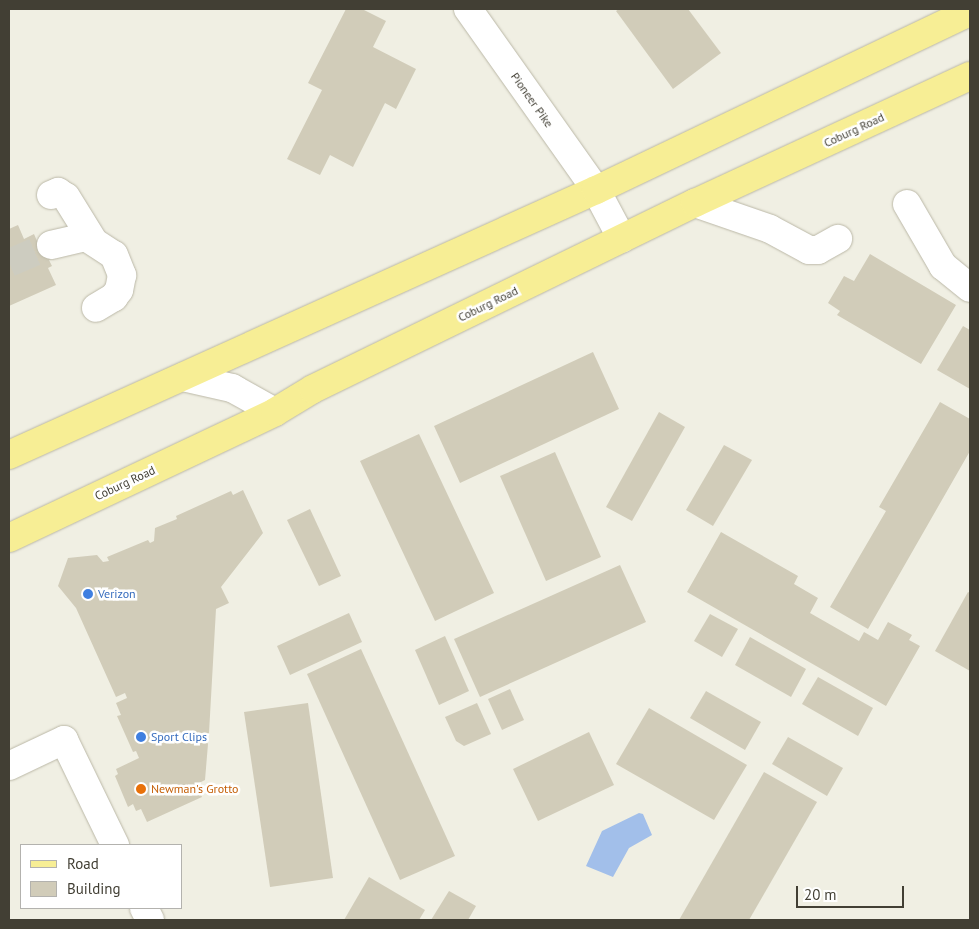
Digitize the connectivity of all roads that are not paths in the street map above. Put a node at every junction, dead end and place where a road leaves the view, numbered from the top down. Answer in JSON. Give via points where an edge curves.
{"nodes":[{"id":1,"x":468,"y":9,"type":"edge"},
{"id":2,"x":970,"y":12,"type":"edge"},
{"id":3,"x":970,"y":76,"type":"edge"},
{"id":4,"x":596,"y":190,"type":"junction"},
{"id":5,"x":51,"y":195,"type":"dead end"},
{"id":6,"x":695,"y":203,"type":"junction"},
{"id":7,"x":906,"y":204,"type":"dead end"},
{"id":8,"x":92,"y":238,"type":"junction"},
{"id":9,"x":622,"y":239,"type":"junction"},
{"id":10,"x":838,"y":239,"type":"dead end"},
{"id":11,"x":50,"y":245,"type":"tunnel mouth"},
{"id":12,"x":970,"y":288,"type":"edge"},
{"id":13,"x":96,"y":308,"type":"dead end"},
{"id":14,"x":183,"y":377,"type":"junction"},
{"id":15,"x":275,"y":412,"type":"junction"},
{"id":16,"x":9,"y":455,"type":"edge"},
{"id":17,"x":9,"y":538,"type":"edge"},
{"id":18,"x":9,"y":766,"type":"edge"},
{"id":19,"x":115,"y":844,"type":"edge"}],
"edges":[{"from":1,"to":4,"type":"street","name":"Pioneer Pike"},
{"from":2,"to":4,"type":"main road"},
{"from":3,"to":6,"type":"main road","name":"Coburg Road"},
{"from":4,"to":9,"type":"street","name":"Pioneer Pike"},
{"from":4,"to":14,"type":"main road"},
{"from":5,"to":8,"type":"street","via":[[58,192],[66,197]]},
{"from":6,"to":9,"type":"main road","name":"Coburg Road"},
{"from":6,"to":10,"type":"street","via":[[770,229],[809,250],[818,250]]},
{"from":7,"to":12,"type":"street","via":[[943,266]]},
{"from":8,"to":11,"type":"street","via":[[78,236]]},
{"from":8,"to":13,"type":"street","via":[[114,255],[122,275],[117,294]]},
{"from":9,"to":15,"type":"main road","name":"Coburg Road","via":[[314,389]]},
{"from":14,"to":15,"type":"street","via":[[232,388]]},
{"from":14,"to":16,"type":"main road"},
{"from":15,"to":17,"type":"main road","name":"Coburg Road"},
{"from":18,"to":19,"type":"street","via":[[64,740]]}]}
